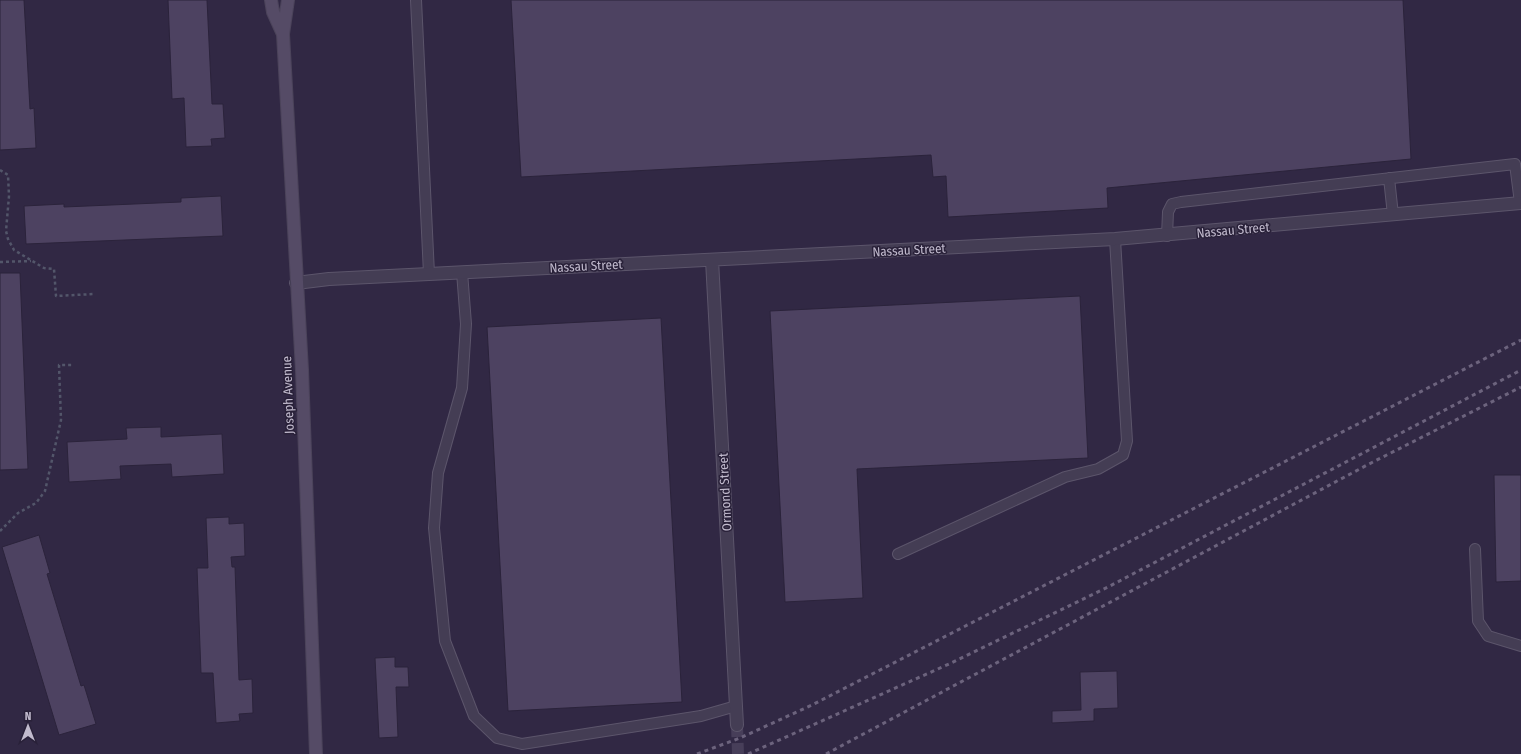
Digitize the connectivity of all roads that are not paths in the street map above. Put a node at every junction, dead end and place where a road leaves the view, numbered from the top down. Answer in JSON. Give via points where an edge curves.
{"nodes":[{"id":1,"x":271,"y":0,"type":"edge"},
{"id":2,"x":288,"y":0,"type":"edge"},
{"id":3,"x":416,"y":0,"type":"edge"},
{"id":4,"x":283,"y":34,"type":"junction"},
{"id":5,"x":1388,"y":178,"type":"junction"},
{"id":6,"x":1521,"y":203,"type":"edge"},
{"id":7,"x":1393,"y":215,"type":"junction"},
{"id":8,"x":1167,"y":236,"type":"junction"},
{"id":9,"x":1115,"y":240,"type":"junction"},
{"id":10,"x":712,"y":260,"type":"junction"},
{"id":11,"x":462,"y":272,"type":"junction"},
{"id":12,"x":429,"y":274,"type":"junction"},
{"id":13,"x":296,"y":283,"type":"junction"},
{"id":14,"x":1475,"y":549,"type":"dead end"},
{"id":15,"x":898,"y":554,"type":"dead end"},
{"id":16,"x":1521,"y":646,"type":"edge"},
{"id":17,"x":736,"y":706,"type":"junction"},
{"id":18,"x":737,"y":725,"type":"tunnel mouth"},
{"id":19,"x":316,"y":754,"type":"edge"}],
"edges":[{"from":1,"to":4,"type":"main road","name":"Joseph Avenue","via":[[273,12]]},
{"from":2,"to":4,"type":"main road","name":"Joseph Avenue"},
{"from":3,"to":12,"type":"lane"},
{"from":4,"to":13,"type":"main road","name":"Joseph Avenue"},
{"from":5,"to":6,"type":"lane","via":[[1515,164]]},
{"from":5,"to":7,"type":"lane"},
{"from":5,"to":8,"type":"lane","via":[[1172,204],[1168,212]]},
{"from":6,"to":7,"type":"street","name":"Nassau Street"},
{"from":7,"to":8,"type":"street","name":"Nassau Street"},
{"from":8,"to":9,"type":"street","name":"Nassau Street"},
{"from":9,"to":10,"type":"street","name":"Nassau Street"},
{"from":9,"to":15,"type":"lane","via":[[1126,441],[1123,455],[1098,468],[1065,477]]},
{"from":10,"to":11,"type":"street","name":"Nassau Street"},
{"from":10,"to":17,"type":"street","name":"Ormond Street"},
{"from":11,"to":12,"type":"street","name":"Nassau Street"},
{"from":11,"to":17,"type":"lane","via":[[466,324],[462,388],[438,473],[434,528],[445,641],[474,716],[497,738],[522,744],[701,716]]},
{"from":12,"to":13,"type":"street","name":"Nassau Street"},
{"from":13,"to":19,"type":"main road","name":"Joseph Avenue","via":[[302,370]]},
{"from":14,"to":16,"type":"lane","via":[[1478,620],[1488,636]]},
{"from":17,"to":18,"type":"street","name":"Ormond Street"}]}
